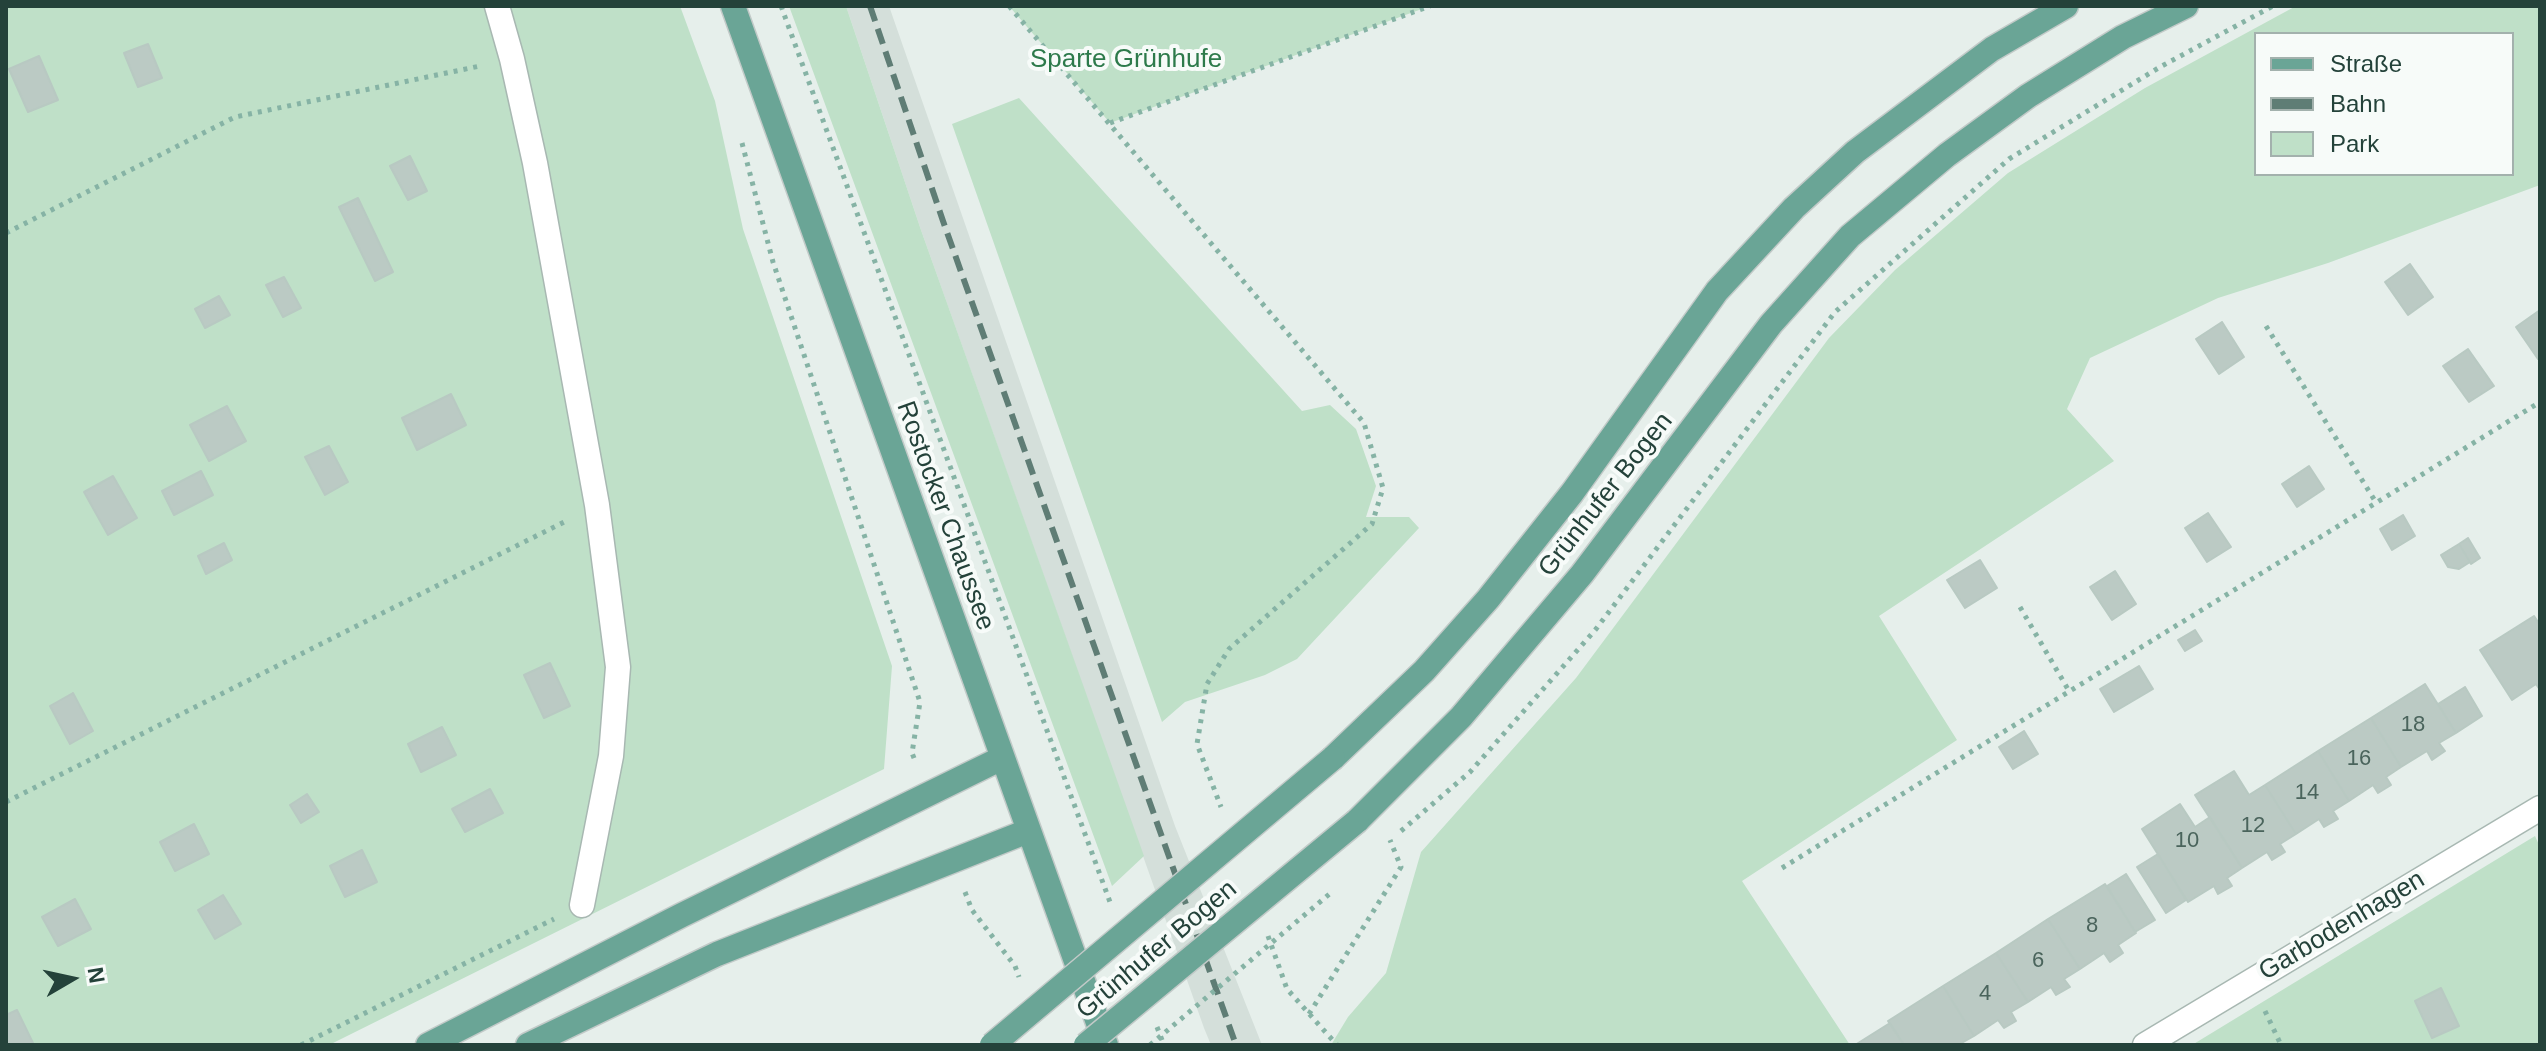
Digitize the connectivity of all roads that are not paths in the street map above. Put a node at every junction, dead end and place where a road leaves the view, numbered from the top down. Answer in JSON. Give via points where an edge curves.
{"nodes":[{"id":1,"x":497,"y":6,"type":"edge"},
{"id":2,"x":733,"y":6,"type":"edge"},
{"id":3,"x":2066,"y":6,"type":"edge"},
{"id":4,"x":2186,"y":6,"type":"edge"},
{"id":5,"x":1002,"y":758,"type":"junction"},
{"id":6,"x":2540,"y":808,"type":"edge"},
{"id":7,"x":1028,"y":831,"type":"junction"},
{"id":8,"x":582,"y":905,"type":"road end"},
{"id":9,"x":428,"y":1045,"type":"edge"},
{"id":10,"x":528,"y":1045,"type":"edge"},
{"id":11,"x":992,"y":1045,"type":"edge"},
{"id":12,"x":1086,"y":1045,"type":"edge"},
{"id":13,"x":1106,"y":1045,"type":"edge"},
{"id":14,"x":2145,"y":1045,"type":"edge"}],
"edges":[{"from":1,"to":8,"type":"street","via":[[535,163],[597,505],[618,667],[611,756]]},
{"from":2,"to":5,"type":"main road","name":"Rostocker Chaussee"},
{"from":3,"to":11,"type":"main road","name":"Grünhufer Bogen","bridge":true,"via":[[1992,49],[1855,152],[1794,208],[1717,291],[1572,493],[1424,671],[1333,758]]},
{"from":4,"to":12,"type":"main road","name":"Grünhufer Bogen","bridge":true,"via":[[2123,37],[2028,96],[1850,236],[1771,324],[1582,574],[1461,717],[1357,821]]},
{"from":5,"to":7,"type":"main road","name":"Rostocker Chaussee"},
{"from":5,"to":9,"type":"main road"},
{"from":6,"to":14,"type":"street","name":"Garbodenhagen"},
{"from":7,"to":10,"type":"main road","via":[[717,954]]},
{"from":7,"to":13,"type":"main road","name":"Rostocker Chaussee"}]}
